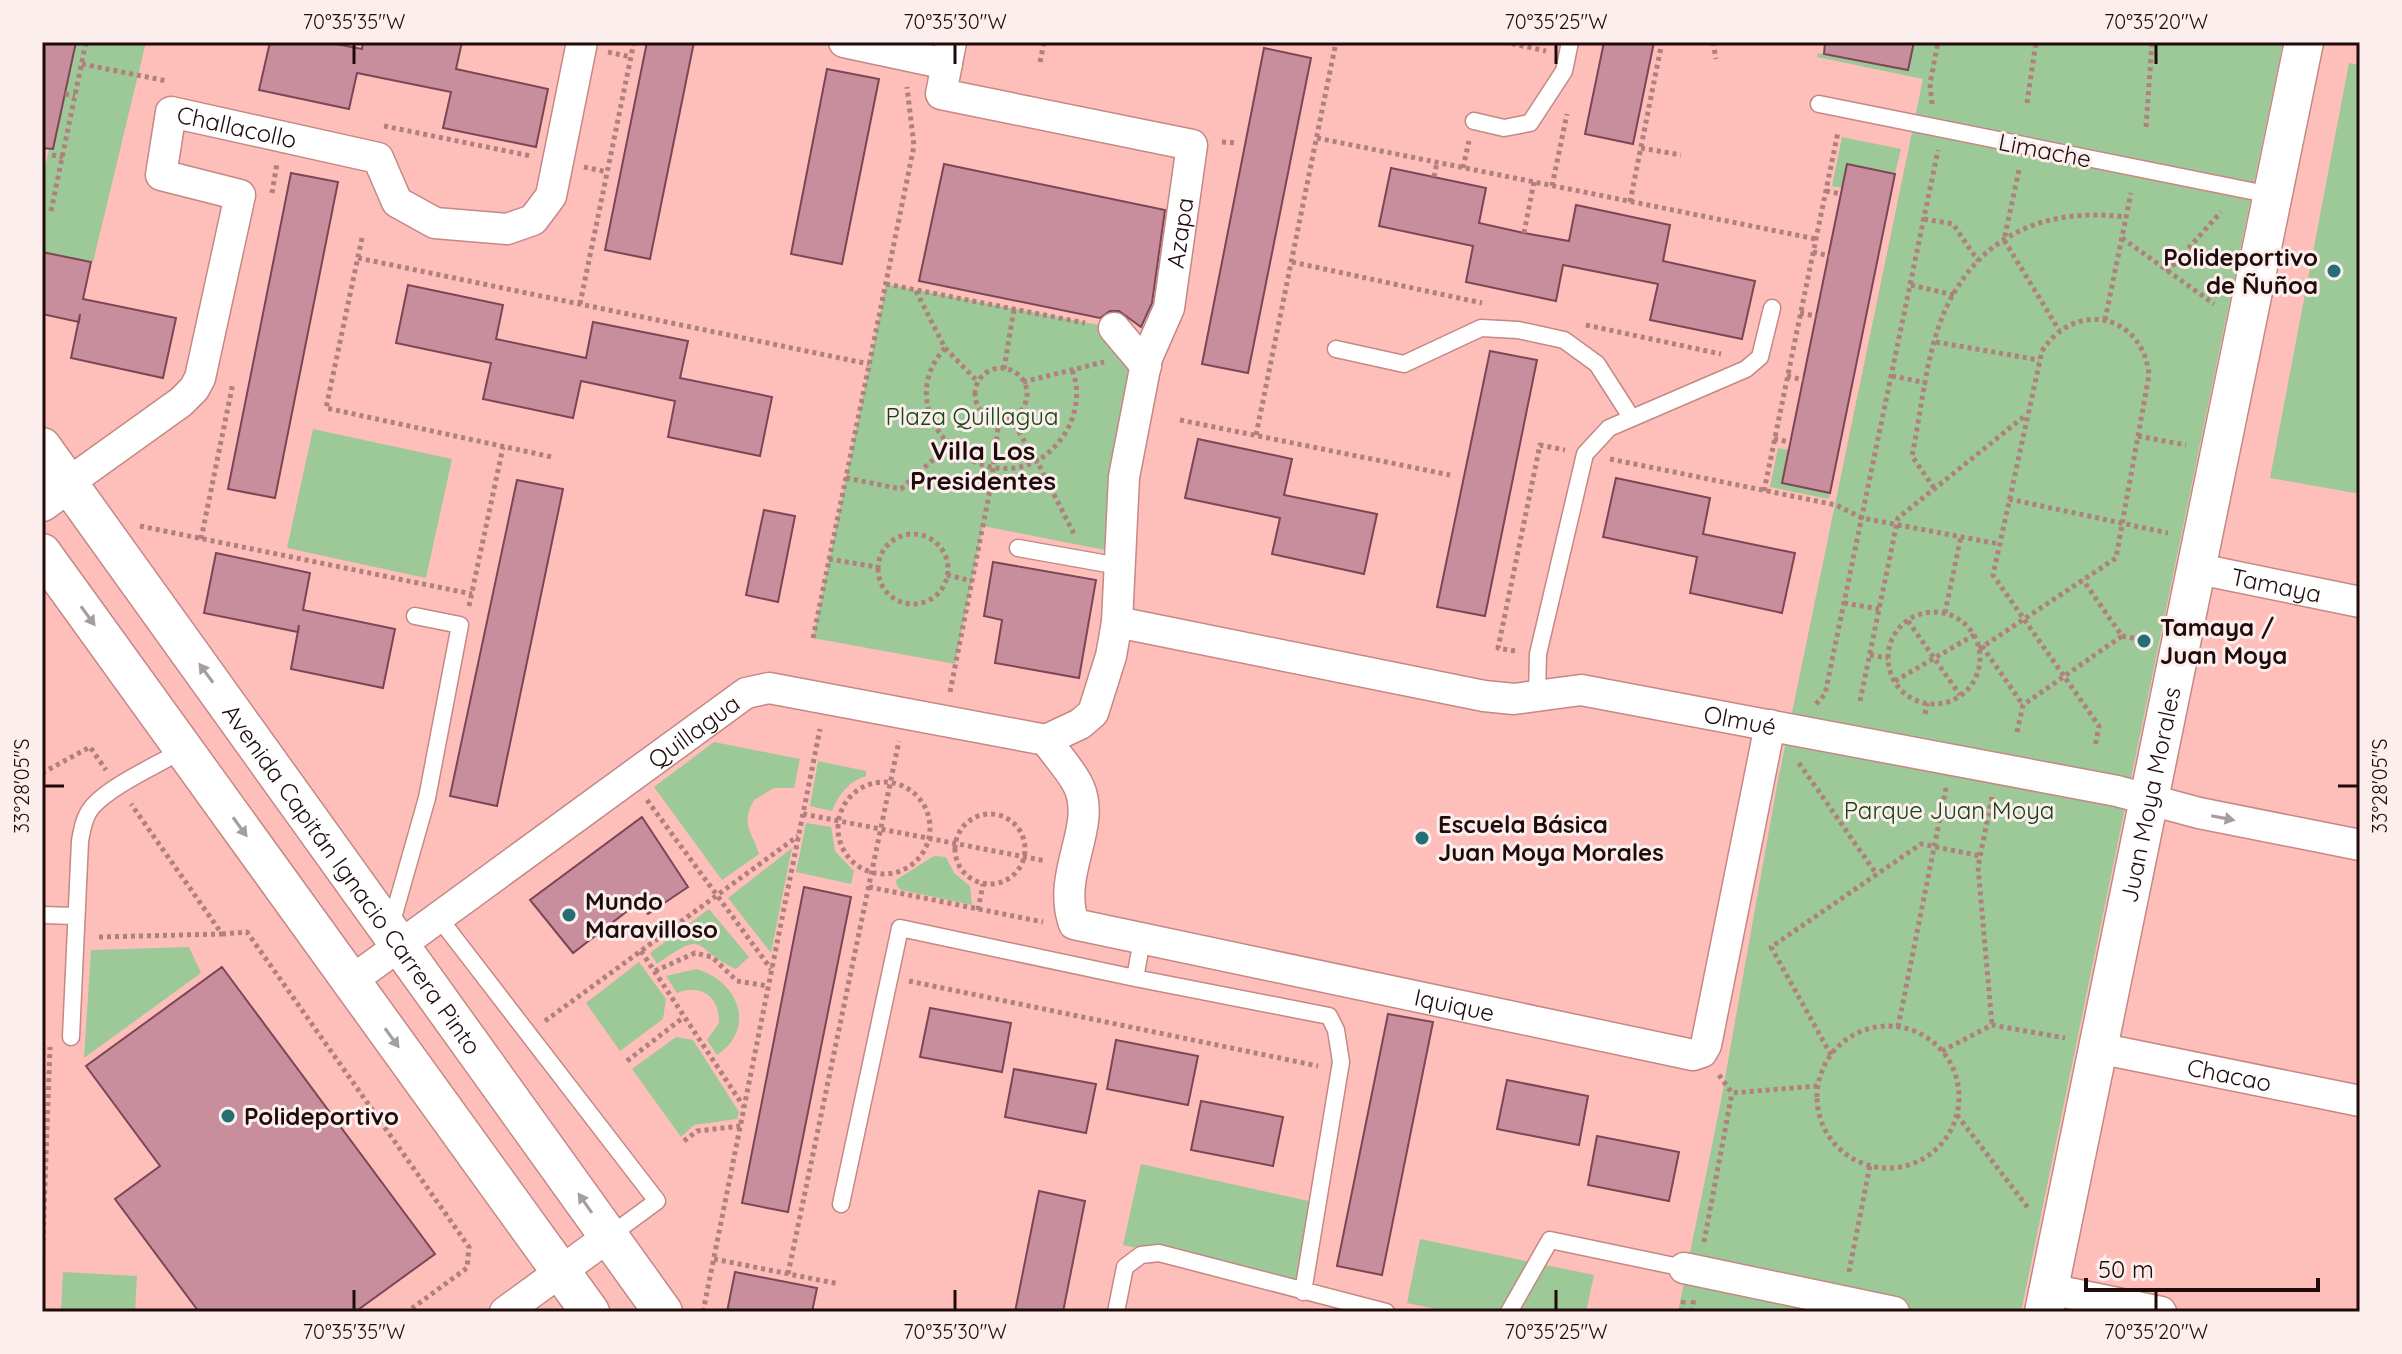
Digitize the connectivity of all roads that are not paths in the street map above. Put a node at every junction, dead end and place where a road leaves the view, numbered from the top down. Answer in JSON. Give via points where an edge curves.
{"nodes":[{"id":1,"x":582,"y":42,"type":"edge"},
{"id":2,"x":844,"y":42,"type":"edge"},
{"id":3,"x":2304,"y":42,"type":"edge"},
{"id":4,"x":1568,"y":48,"type":"edge"},
{"id":5,"x":949,"y":53,"type":"edge"},
{"id":6,"x":1819,"y":104,"type":"dead end"},
{"id":7,"x":1474,"y":121,"type":"dead end"},
{"id":8,"x":2271,"y":195,"type":"junction"},
{"id":9,"x":1772,"y":308,"type":"dead end"},
{"id":10,"x":1114,"y":328,"type":"road end"},
{"id":11,"x":1336,"y":349,"type":"dead end"},
{"id":12,"x":1140,"y":360,"type":"junction"},
{"id":13,"x":1631,"y":417,"type":"junction"},
{"id":14,"x":42,"y":447,"type":"edge"},
{"id":15,"x":55,"y":492,"type":"edge"},
{"id":16,"x":1018,"y":548,"type":"dead end"},
{"id":17,"x":42,"y":553,"type":"edge"},
{"id":18,"x":1119,"y":566,"type":"junction"},
{"id":19,"x":2194,"y":568,"type":"junction"},
{"id":20,"x":2360,"y":602,"type":"edge"},
{"id":21,"x":415,"y":616,"type":"dead end"},
{"id":22,"x":1117,"y":622,"type":"junction"},
{"id":23,"x":1537,"y":695,"type":"junction"},
{"id":24,"x":1770,"y":725,"type":"junction"},
{"id":25,"x":1046,"y":740,"type":"junction"},
{"id":26,"x":184,"y":749,"type":"junction"},
{"id":27,"x":2147,"y":799,"type":"junction"},
{"id":28,"x":2360,"y":845,"type":"edge"},
{"id":29,"x":42,"y":915,"type":"edge"},
{"id":30,"x":76,"y":916,"type":"junction"},
{"id":31,"x":439,"y":918,"type":"junction"},
{"id":32,"x":396,"y":936,"type":"junction"},
{"id":33,"x":1142,"y":940,"type":"junction"},
{"id":34,"x":1135,"y":978,"type":"junction"},
{"id":35,"x":351,"y":981,"type":"junction"},
{"id":36,"x":71,"y":1037,"type":"dead end"},
{"id":37,"x":2081,"y":1043,"type":"junction"},
{"id":38,"x":2360,"y":1101,"type":"edge"},
{"id":39,"x":841,"y":1204,"type":"dead end"},
{"id":40,"x":608,"y":1237,"type":"junction"},
{"id":41,"x":1691,"y":1270,"type":"joint"},
{"id":42,"x":560,"y":1272,"type":"junction"},
{"id":43,"x":1303,"y":1292,"type":"junction"},
{"id":44,"x":2047,"y":1300,"type":"edge"},
{"id":45,"x":505,"y":1312,"type":"edge"},
{"id":46,"x":590,"y":1312,"type":"edge"},
{"id":47,"x":663,"y":1312,"type":"edge"},
{"id":48,"x":1116,"y":1312,"type":"edge"},
{"id":49,"x":1386,"y":1312,"type":"edge"},
{"id":50,"x":1509,"y":1312,"type":"edge"},
{"id":51,"x":1894,"y":1312,"type":"edge"},
{"id":52,"x":2161,"y":1312,"type":"edge"}],
"edges":[{"from":1,"to":15,"type":"street","name":"Challacollo","via":[[551,196],[533,220],[507,229],[435,223],[397,202],[378,158],[171,112],[161,175],[240,195],[200,378],[181,402]]},
{"from":2,"to":5,"type":"street","via":[[903,55]]},
{"from":3,"to":8,"type":"street","name":"Juan Moya Morales"},
{"from":4,"to":7,"type":"lane","via":[[1564,71],[1530,123],[1504,128]]},
{"from":5,"to":12,"type":"street","name":"Azapa","via":[[941,94],[1192,145],[1169,308]]},
{"from":6,"to":8,"type":"lane","name":"Limache"},
{"from":8,"to":19,"type":"street","name":"Juan Moya Morales"},
{"from":9,"to":13,"type":"lane","via":[[1760,357],[1746,369]]},
{"from":10,"to":12,"type":"street"},
{"from":11,"to":13,"type":"lane","via":[[1404,364],[1481,328],[1564,340],[1597,364]]},
{"from":12,"to":18,"type":"street","name":"Azapa","via":[[1124,477]]},
{"from":13,"to":23,"type":"lane","via":[[1609,428],[1585,454],[1538,654]]},
{"from":14,"to":15,"type":"street","name":"Avenida Capitán Ignacio Carrera Pinto"},
{"from":32,"to":15,"type":"street","name":"Avenida Capitán Ignacio Carrera Pinto","one_way":true},
{"from":16,"to":18,"type":"lane"},
{"from":17,"to":26,"type":"street","one_way":true},
{"from":18,"to":22,"type":"street","name":"Azapa"},
{"from":19,"to":20,"type":"street","name":"Tamaya"},
{"from":19,"to":27,"type":"street","name":"Juan Moya Morales"},
{"from":21,"to":32,"type":"lane","via":[[460,625]]},
{"from":22,"to":23,"type":"street","name":"Olmué","via":[[1484,696]]},
{"from":22,"to":25,"type":"street","via":[[1093,713]]},
{"from":23,"to":24,"type":"street","name":"Olmué","via":[[1581,690]]},
{"from":24,"to":27,"type":"street","name":"Olmué"},
{"from":24,"to":33,"type":"street","name":"Iquique","via":[[1702,1052],[1693,1055]]},
{"from":25,"to":31,"type":"street","name":"Quillagua","via":[[769,688],[746,693]]},
{"from":25,"to":33,"type":"street","name":"Iquique","via":[[1081,797],[1082,824],[1067,895],[1074,924]]},
{"from":26,"to":30,"type":"lane","via":[[92,807],[80,841]]},
{"from":26,"to":35,"type":"street","one_way":true},
{"from":27,"to":28,"type":"street","name":"Olmué","one_way":true},
{"from":27,"to":37,"type":"street","name":"Juan Moya Morales"},
{"from":29,"to":30,"type":"lane"},
{"from":30,"to":36,"type":"lane"},
{"from":31,"to":32,"type":"street","name":"Quillagua"},
{"from":31,"to":40,"type":"lane","via":[[657,1201]]},
{"from":32,"to":35,"type":"street","name":"Quillagua"},
{"from":40,"to":32,"type":"street","name":"Avenida Capitán Ignacio Carrera Pinto","one_way":true},
{"from":33,"to":34,"type":"lane"},
{"from":34,"to":39,"type":"lane","via":[[900,928]]},
{"from":34,"to":43,"type":"lane","via":[[1329,1016],[1336,1030],[1340,1070]]},
{"from":35,"to":42,"type":"street","one_way":true},
{"from":37,"to":38,"type":"street","name":"Chacao"},
{"from":37,"to":44,"type":"street","name":"Juan Moya Morales"},
{"from":40,"to":42,"type":"street"},
{"from":40,"to":47,"type":"street","name":"Avenida Capitán Ignacio Carrera Pinto"},
{"from":41,"to":50,"type":"lane","via":[[1550,1240]]},
{"from":41,"to":51,"type":"street"},
{"from":42,"to":45,"type":"street"},
{"from":42,"to":46,"type":"street"},
{"from":43,"to":48,"type":"lane","via":[[1159,1253],[1141,1255],[1125,1267]]},
{"from":43,"to":49,"type":"lane"},
{"from":44,"to":52,"type":"street"}]}
